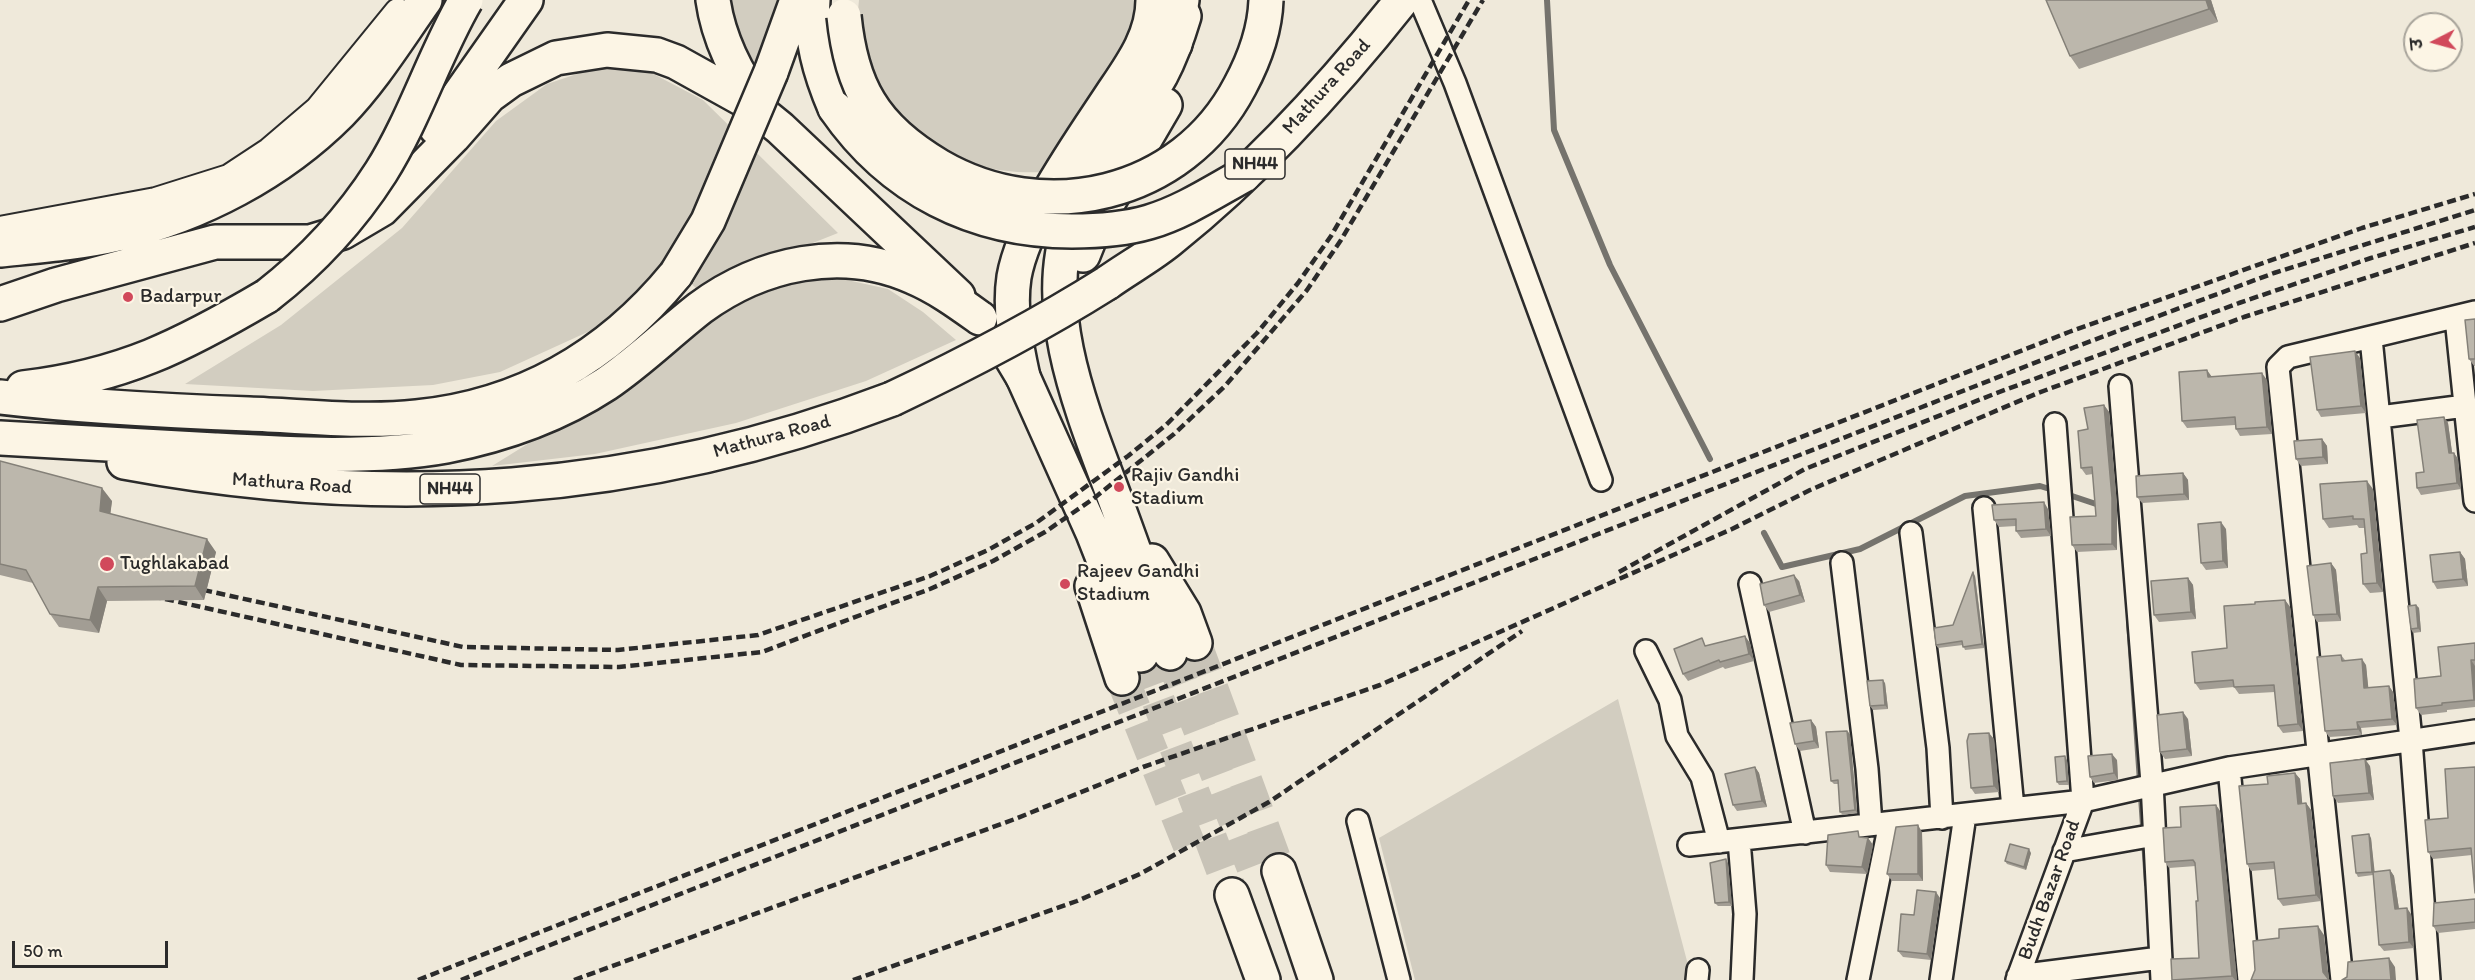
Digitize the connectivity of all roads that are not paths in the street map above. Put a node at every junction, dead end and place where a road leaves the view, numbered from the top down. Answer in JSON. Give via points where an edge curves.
{"nodes":[{"id":1,"x":406,"y":0,"type":"edge"},
{"id":2,"x":426,"y":0,"type":"edge"},
{"id":3,"x":466,"y":0,"type":"edge"},
{"id":4,"x":526,"y":0,"type":"edge"},
{"id":5,"x":713,"y":0,"type":"edge"},
{"id":6,"x":797,"y":0,"type":"edge"},
{"id":7,"x":813,"y":0,"type":"edge"},
{"id":8,"x":844,"y":0,"type":"edge"},
{"id":9,"x":1153,"y":0,"type":"edge"},
{"id":10,"x":1182,"y":0,"type":"edge"},
{"id":11,"x":1190,"y":0,"type":"edge"},
{"id":12,"x":1266,"y":0,"type":"edge"},
{"id":13,"x":1402,"y":0,"type":"edge"},
{"id":14,"x":1420,"y":0,"type":"edge"},
{"id":15,"x":1175,"y":44,"type":"junction"},
{"id":16,"x":780,"y":128,"type":"junction"},
{"id":17,"x":1244,"y":175,"type":"junction"},
{"id":18,"x":404,"y":184,"type":"junction"},
{"id":19,"x":0,"y":230,"type":"edge"},
{"id":20,"x":0,"y":250,"type":"edge"},
{"id":21,"x":0,"y":304,"type":"edge"},
{"id":22,"x":2465,"y":315,"type":"edge"},
{"id":23,"x":980,"y":318,"type":"junction"},
{"id":24,"x":2371,"y":338,"type":"junction"},
{"id":25,"x":1023,"y":377,"type":"junction"},
{"id":26,"x":2120,"y":386,"type":"dead end"},
{"id":27,"x":0,"y":390,"type":"edge"},
{"id":28,"x":0,"y":397,"type":"edge"},
{"id":29,"x":2465,"y":406,"type":"junction"},
{"id":30,"x":2380,"y":417,"type":"junction"},
{"id":31,"x":2055,"y":424,"type":"dead end"},
{"id":32,"x":1091,"y":432,"type":"junction"},
{"id":33,"x":0,"y":438,"type":"edge"},
{"id":34,"x":1060,"y":460,"type":"junction"},
{"id":35,"x":1601,"y":480,"type":"dead end"},
{"id":36,"x":2475,"y":501,"type":"edge"},
{"id":37,"x":1984,"y":508,"type":"dead end"},
{"id":38,"x":1911,"y":533,"type":"dead end"},
{"id":39,"x":1842,"y":563,"type":"dead end"},
{"id":40,"x":1750,"y":584,"type":"dead end"},
{"id":41,"x":1646,"y":651,"type":"dead end"},
{"id":42,"x":2475,"y":731,"type":"edge"},
{"id":43,"x":2412,"y":740,"type":"junction"},
{"id":44,"x":2319,"y":755,"type":"junction"},
{"id":45,"x":2229,"y":768,"type":"junction"},
{"id":46,"x":2144,"y":786,"type":"junction"},
{"id":47,"x":2083,"y":801,"type":"junction"},
{"id":48,"x":2013,"y":808,"type":"junction"},
{"id":49,"x":1965,"y":815,"type":"junction"},
{"id":50,"x":1942,"y":818,"type":"junction"},
{"id":51,"x":1358,"y":821,"type":"dead end"},
{"id":52,"x":1880,"y":824,"type":"junction"},
{"id":53,"x":1805,"y":832,"type":"junction"},
{"id":54,"x":2147,"y":836,"type":"junction"},
{"id":55,"x":1729,"y":841,"type":"junction"},
{"id":56,"x":1689,"y":845,"type":"dead end"},
{"id":57,"x":2064,"y":851,"type":"junction"},
{"id":58,"x":1245,"y":886,"type":"junction"},
{"id":59,"x":2154,"y":959,"type":"junction"},
{"id":60,"x":2018,"y":978,"type":"edge"},
{"id":61,"x":1241,"y":980,"type":"edge"},
{"id":62,"x":1263,"y":980,"type":"edge"},
{"id":63,"x":1297,"y":980,"type":"edge"},
{"id":64,"x":1316,"y":980,"type":"edge"},
{"id":65,"x":1399,"y":980,"type":"edge"},
{"id":66,"x":1742,"y":980,"type":"edge"},
{"id":67,"x":1858,"y":980,"type":"edge"},
{"id":68,"x":1941,"y":980,"type":"edge"},
{"id":69,"x":2162,"y":980,"type":"edge"},
{"id":70,"x":2249,"y":980,"type":"edge"},
{"id":71,"x":2342,"y":980,"type":"edge"},
{"id":72,"x":2429,"y":980,"type":"edge"}],
"edges":[{"from":1,"to":19,"type":"street","via":[[318,110],[270,151],[229,178],[156,201]]},
{"from":2,"to":20,"type":"main road","via":[[369,80],[339,113],[278,163],[235,190],[196,209],[127,232]]},
{"from":3,"to":27,"type":"main road","bridge":true,"via":[[381,171],[331,237],[289,279],[222,323],[126,368],[48,385]]},
{"from":4,"to":18,"type":"main road","via":[[434,131]]},
{"from":5,"to":16,"type":"main road","via":[[730,56],[753,96]]},
{"from":6,"to":28,"type":"main road","bridge":true,"via":[[726,181],[693,247],[644,312],[571,369],[506,398],[418,417],[55,404]]},
{"from":7,"to":17,"type":"main road","bridge":true,"via":[[812,21],[823,77],[835,108],[852,133],[891,171],[948,205],[984,220],[1050,231],[1090,231],[1148,222],[1178,211]]},
{"from":8,"to":12,"type":"main road","bridge":true,"via":[[847,46],[855,73],[885,124],[929,160],[978,185],[1015,195],[1059,198],[1133,184],[1176,161],[1197,143],[1234,98],[1247,73]]},
{"from":9,"to":25,"type":"main road","via":[[1148,33],[1138,56],[1082,140],[1022,250],[1013,295],[1016,347]]},
{"from":10,"to":15,"type":"main road"},
{"from":11,"to":15,"type":"main road"},
{"from":13,"to":17,"type":"main road","name":"Mathura Road","number":"NH44","via":[[1329,90]]},
{"from":14,"to":35,"type":"street","via":[[1459,94]]},
{"from":15,"to":32,"type":"main road","via":[[1161,74],[1087,190],[1062,252],[1059,301],[1074,379]]},
{"from":16,"to":18,"type":"main road","via":[[726,87],[676,62],[631,51],[580,52],[556,58],[511,80],[489,96]]},
{"from":16,"to":23,"type":"main road"},
{"from":17,"to":33,"type":"main road","name":"Mathura Road","number":"NH44","bridge":true,"via":[[1170,240],[1042,324],[987,354],[830,423],[724,452],[548,484],[369,490],[193,475]]},
{"from":18,"to":21,"type":"main road","via":[[382,209],[362,223],[324,239],[297,243],[215,242]]},
{"from":22,"to":24,"type":"street"},
{"from":22,"to":29,"type":"street"},
{"from":23,"to":25,"type":"main road"},
{"from":23,"to":33,"type":"main road","via":[[911,276],[868,264],[818,261],[745,279],[699,310],[605,385],[535,421],[486,437],[360,453],[284,454]]},
{"from":24,"to":30,"type":"street"},
{"from":24,"to":44,"type":"street","via":[[2288,357],[2278,367]]},
{"from":25,"to":34,"type":"main road"},
{"from":26,"to":46,"type":"street"},
{"from":29,"to":30,"type":"street"},
{"from":29,"to":36,"type":"street"},
{"from":30,"to":43,"type":"street"},
{"from":31,"to":47,"type":"street"},
{"from":32,"to":34,"type":"main road"},
{"from":32,"to":34,"type":"main road","via":[[1118,506],[1157,657],[1078,543],[1084,515]]},
{"from":37,"to":48,"type":"street"},
{"from":38,"to":50,"type":"street","via":[[1938,748]]},
{"from":39,"to":52,"type":"street","via":[[1867,769]]},
{"from":40,"to":53,"type":"street"},
{"from":41,"to":55,"type":"street","via":[[1670,700],[1677,736],[1702,777]]},
{"from":42,"to":43,"type":"street"},
{"from":43,"to":44,"type":"street"},
{"from":43,"to":72,"type":"street"},
{"from":44,"to":45,"type":"street"},
{"from":44,"to":71,"type":"street"},
{"from":45,"to":46,"type":"street"},
{"from":45,"to":70,"type":"street"},
{"from":46,"to":47,"type":"street"},
{"from":46,"to":54,"type":"street"},
{"from":47,"to":48,"type":"street"},
{"from":47,"to":57,"type":"street","name":"Budh Bazar Road"},
{"from":48,"to":49,"type":"street"},
{"from":49,"to":50,"type":"street"},
{"from":49,"to":68,"type":"street"},
{"from":50,"to":52,"type":"street"},
{"from":51,"to":65,"type":"street"},
{"from":52,"to":53,"type":"street"},
{"from":52,"to":67,"type":"street"},
{"from":53,"to":55,"type":"street"},
{"from":54,"to":57,"type":"street"},
{"from":54,"to":59,"type":"street"},
{"from":55,"to":56,"type":"street"},
{"from":55,"to":66,"type":"street","via":[[1745,914]]},
{"from":57,"to":60,"type":"street","name":"Budh Bazar Road"},
{"from":58,"to":61,"type":"main road"},
{"from":58,"to":62,"type":"main road"},
{"from":58,"to":63,"type":"main road"},
{"from":58,"to":64,"type":"main road"},
{"from":59,"to":60,"type":"street"},
{"from":59,"to":69,"type":"street"}]}
